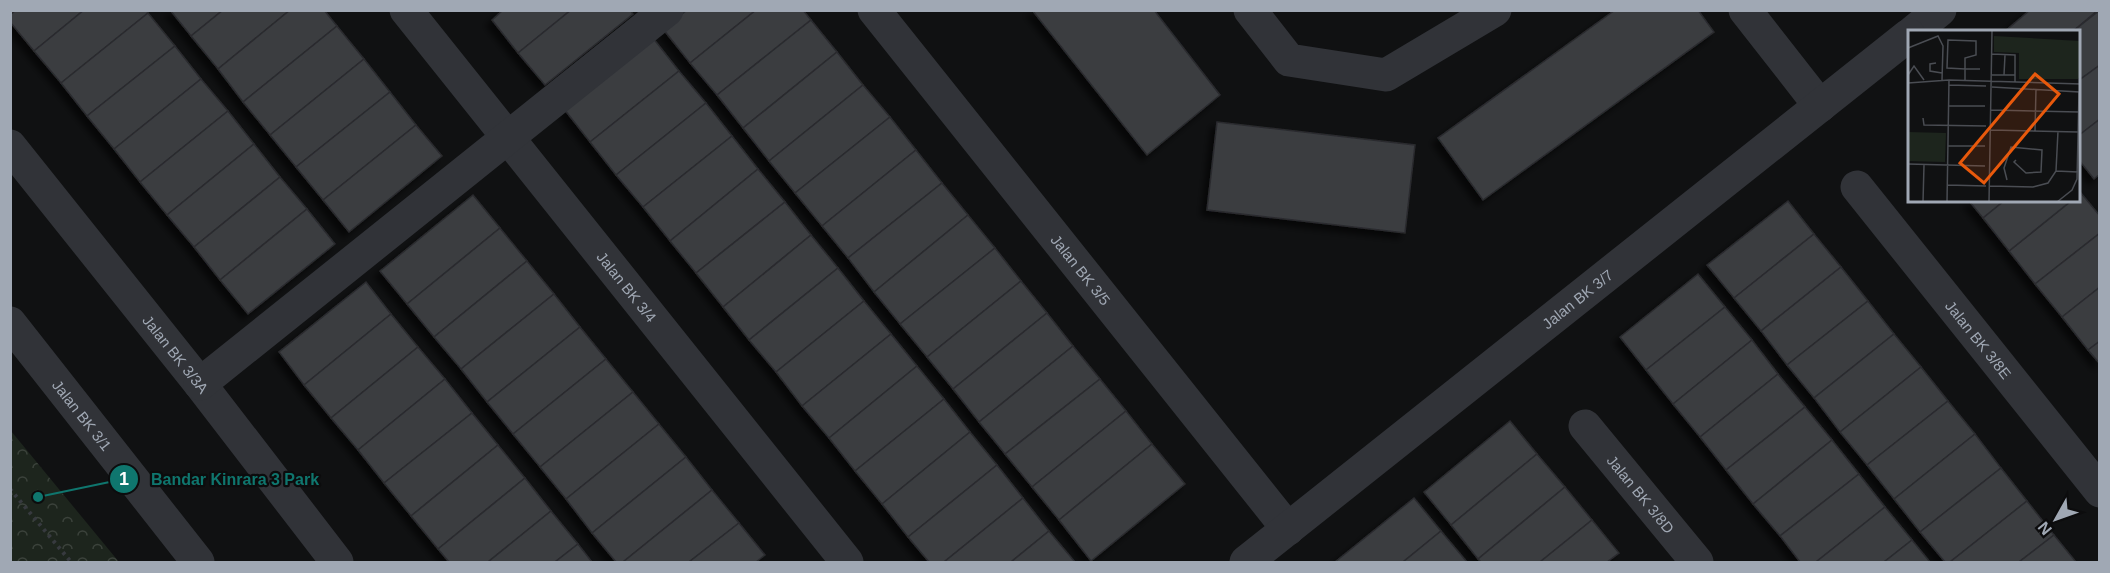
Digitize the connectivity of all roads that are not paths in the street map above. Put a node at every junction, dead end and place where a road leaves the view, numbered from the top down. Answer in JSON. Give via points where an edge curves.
{"nodes":[{"id":1,"x":406,"y":10,"type":"edge"},
{"id":2,"x":667,"y":10,"type":"edge"},
{"id":3,"x":874,"y":10,"type":"edge"},
{"id":4,"x":1250,"y":10,"type":"edge"},
{"id":5,"x":1495,"y":10,"type":"edge"},
{"id":6,"x":1745,"y":10,"type":"edge"},
{"id":7,"x":1940,"y":10,"type":"edge"},
{"id":8,"x":1915,"y":30,"type":"edge"},
{"id":9,"x":1908,"y":36,"type":"edge"},
{"id":10,"x":1820,"y":106,"type":"junction"},
{"id":11,"x":508,"y":137,"type":"junction"},
{"id":12,"x":10,"y":146,"type":"edge"},
{"id":13,"x":1857,"y":187,"type":"dead end"},
{"id":14,"x":10,"y":323,"type":"edge"},
{"id":15,"x":200,"y":384,"type":"junction"},
{"id":16,"x":1585,"y":426,"type":"dead end"},
{"id":17,"x":2100,"y":491,"type":"edge"},
{"id":18,"x":1288,"y":529,"type":"junction"},
{"id":19,"x":198,"y":562,"type":"edge"},
{"id":20,"x":337,"y":562,"type":"edge"},
{"id":21,"x":847,"y":562,"type":"edge"},
{"id":22,"x":1246,"y":562,"type":"edge"},
{"id":23,"x":1697,"y":562,"type":"edge"}],
"edges":[{"from":1,"to":11,"type":"street","name":"Jalan BK 3/4"},
{"from":2,"to":11,"type":"street"},
{"from":3,"to":18,"type":"street","name":"Jalan BK 3/5"},
{"from":4,"to":5,"type":"street","via":[[1289,60],[1386,75]]},
{"from":6,"to":10,"type":"street"},
{"from":7,"to":8,"type":"street"},
{"from":9,"to":10,"type":"street","name":"Jalan BK 3/7"},
{"from":10,"to":18,"type":"street","name":"Jalan BK 3/7"},
{"from":11,"to":15,"type":"street"},
{"from":11,"to":21,"type":"street","name":"Jalan BK 3/4"},
{"from":12,"to":15,"type":"street","name":"Jalan BK 3/3A"},
{"from":13,"to":17,"type":"street","name":"Jalan BK 3/8E"},
{"from":14,"to":19,"type":"street","name":"Jalan BK 3/1"},
{"from":15,"to":20,"type":"street","name":"Jalan BK 3/3A"},
{"from":16,"to":23,"type":"street","name":"Jalan BK 3/8D"},
{"from":18,"to":22,"type":"street","name":"Jalan BK 3/7"}]}
